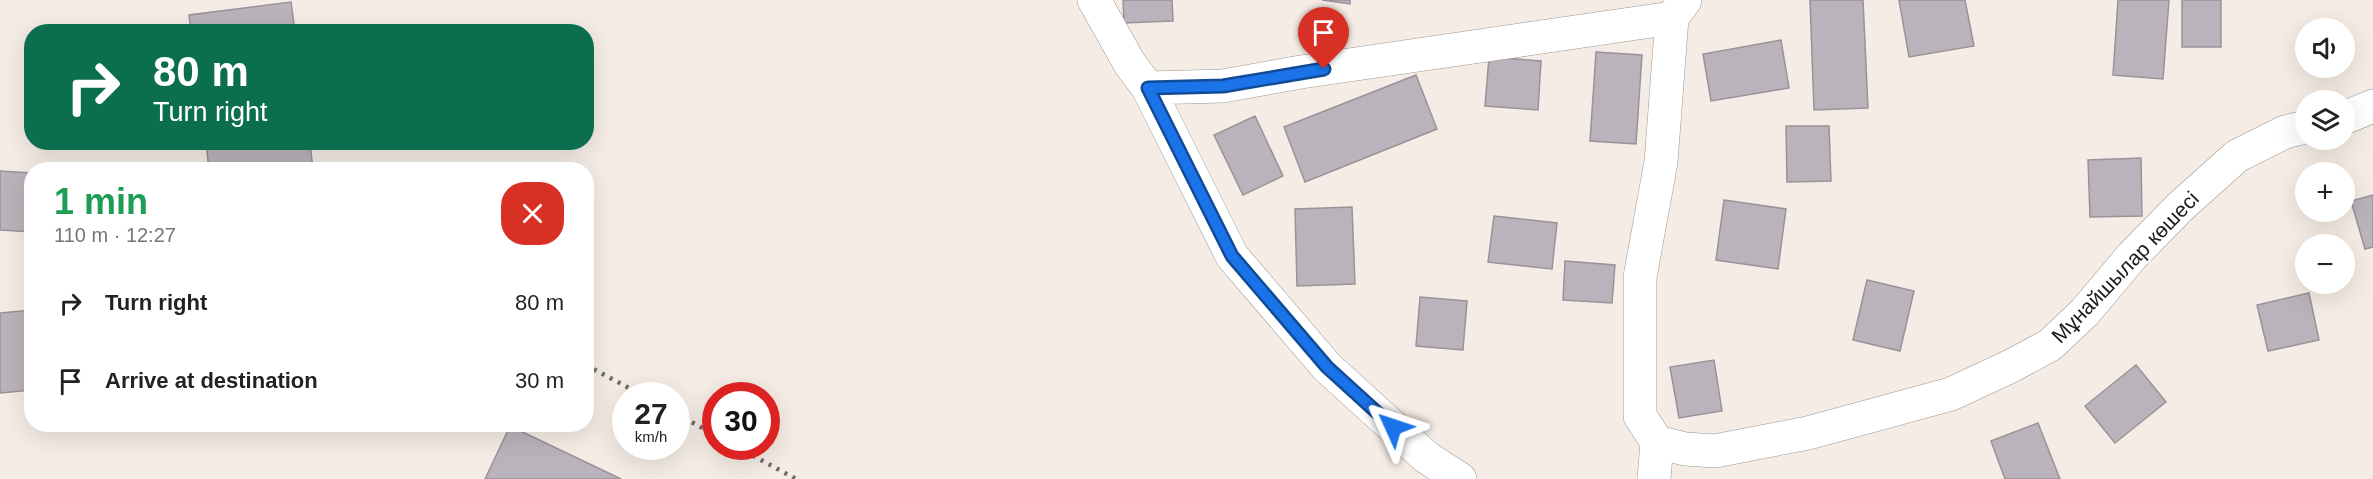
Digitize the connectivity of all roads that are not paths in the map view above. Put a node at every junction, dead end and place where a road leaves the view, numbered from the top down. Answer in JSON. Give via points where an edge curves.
{"nodes":[{"id":1,"x":1094,"y":0,"type":"edge"},
{"id":2,"x":1678,"y":9,"type":"edge"},
{"id":3,"x":1148,"y":88,"type":"junction"},
{"id":4,"x":2373,"y":106,"type":"edge"},
{"id":5,"x":2355,"y":113,"type":"edge"},
{"id":6,"x":2295,"y":130,"type":"edge"},
{"id":7,"x":1657,"y":442,"type":"junction"},
{"id":8,"x":1460,"y":479,"type":"edge"},
{"id":9,"x":1654,"y":479,"type":"edge"}],
"edges":[{"from":1,"to":3,"type":"street"},
{"from":2,"to":3,"type":"street","via":[[1223,86]]},
{"from":2,"to":7,"type":"street","via":[[1661,162],[1640,278],[1640,416]]},
{"from":3,"to":8,"type":"street","via":[[1232,256],[1327,367],[1426,457]]},
{"from":4,"to":5,"type":"street"},
{"from":6,"to":7,"type":"street","name":"Мұнайшылар көшесі","via":[[2237,156],[2132,256],[2084,313],[2050,345],[2011,366],[1951,394],[1808,433],[1715,451],[1685,450]]},
{"from":7,"to":9,"type":"street"}]}
